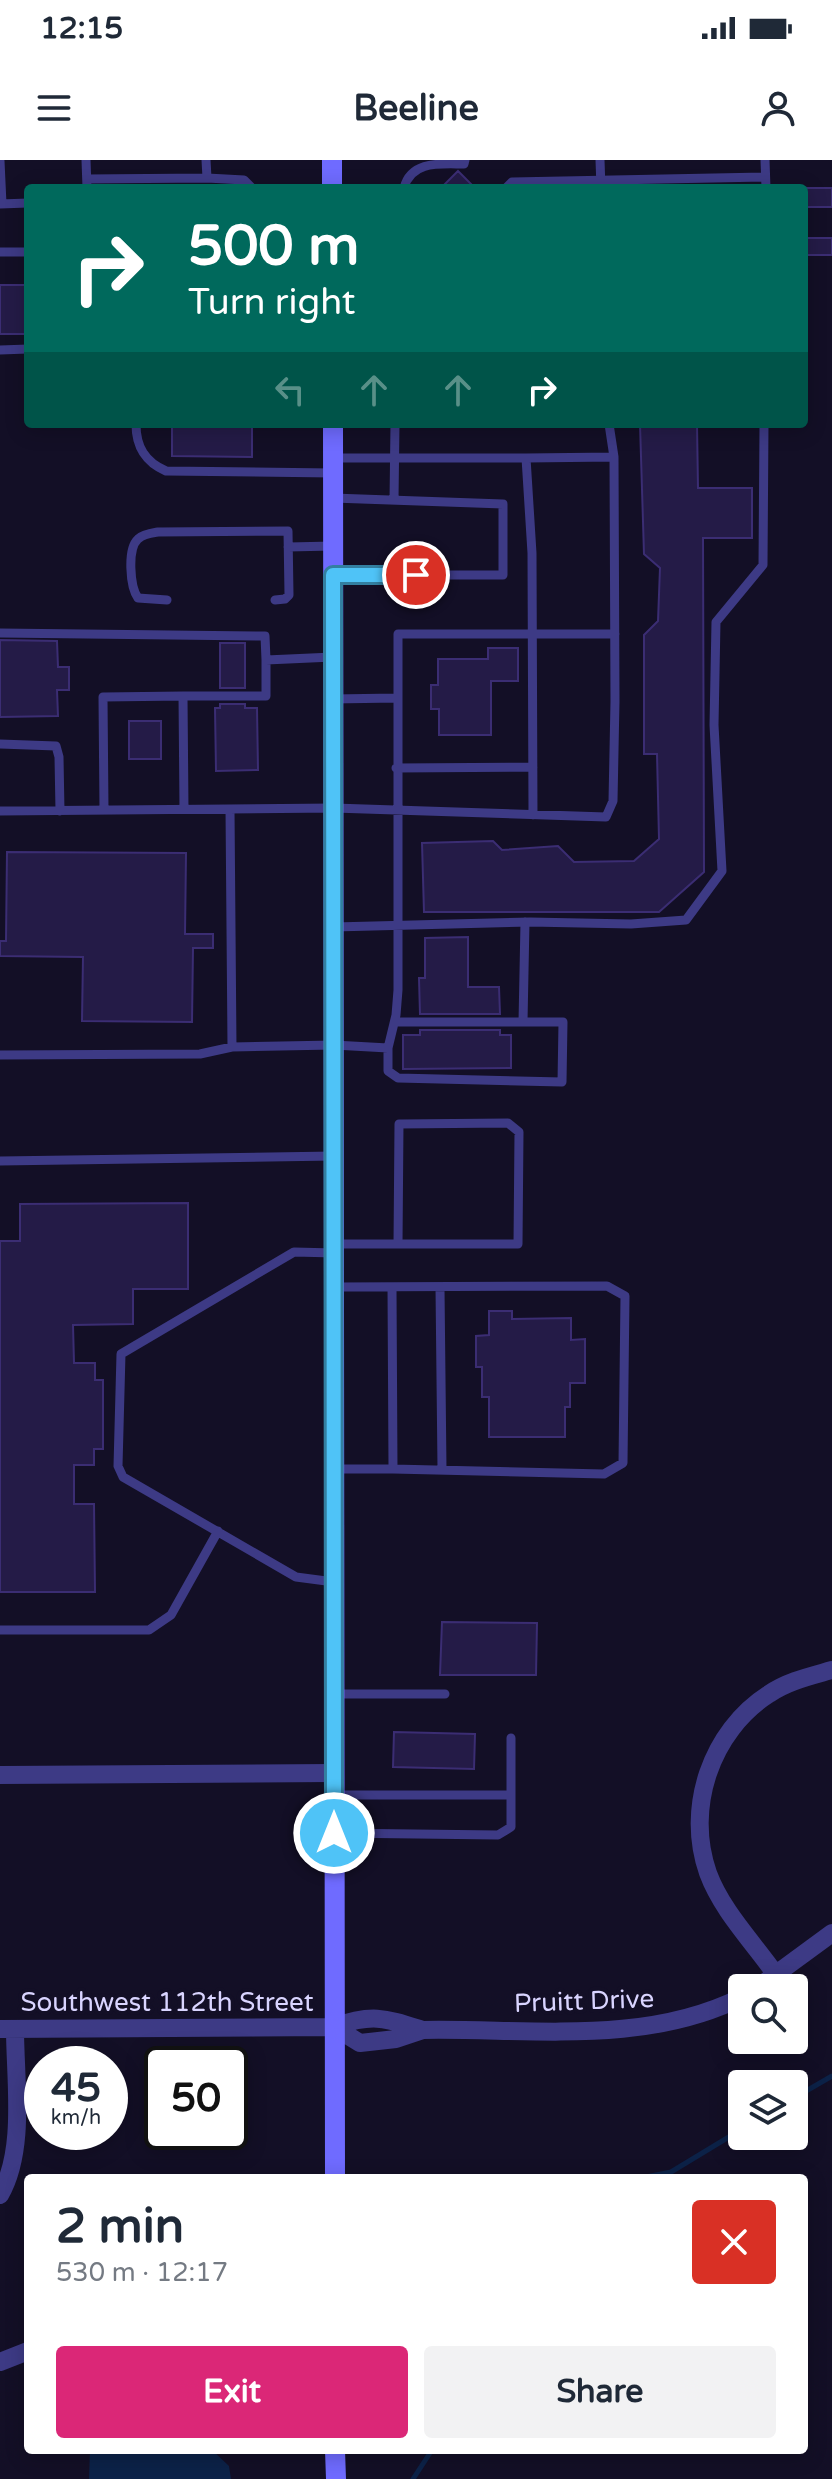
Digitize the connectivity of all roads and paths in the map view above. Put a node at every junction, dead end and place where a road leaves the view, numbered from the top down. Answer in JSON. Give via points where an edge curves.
{"nodes":[{"id":1,"x":86,"y":160,"type":"edge"},
{"id":2,"x":206,"y":160,"type":"edge"},
{"id":3,"x":332,"y":160,"type":"edge"},
{"id":4,"x":465,"y":160,"type":"edge"},
{"id":5,"x":600,"y":160,"type":"edge"},
{"id":6,"x":765,"y":160,"type":"edge"},
{"id":7,"x":0,"y":161,"type":"edge"},
{"id":8,"x":765,"y":177,"type":"junction"},
{"id":9,"x":207,"y":178,"type":"junction"},
{"id":10,"x":87,"y":183,"type":"edge"},
{"id":11,"x":601,"y":183,"type":"edge"},
{"id":12,"x":248,"y":184,"type":"edge"},
{"id":13,"x":332,"y":184,"type":"edge"},
{"id":14,"x":406,"y":184,"type":"edge"},
{"id":15,"x":510,"y":184,"type":"edge"},
{"id":16,"x":766,"y":184,"type":"edge"},
{"id":17,"x":24,"y":203,"type":"edge"},
{"id":18,"x":1,"y":204,"type":"edge"},
{"id":19,"x":0,"y":252,"type":"edge"},
{"id":20,"x":24,"y":252,"type":"edge"},
{"id":21,"x":24,"y":349,"type":"edge"},
{"id":22,"x":0,"y":350,"type":"edge"},
{"id":23,"x":137,"y":428,"type":"edge"},
{"id":24,"x":333,"y":428,"type":"edge"},
{"id":25,"x":395,"y":428,"type":"edge"},
{"id":26,"x":610,"y":428,"type":"edge"},
{"id":27,"x":764,"y":428,"type":"edge"},
{"id":28,"x":614,"y":457,"type":"junction"},
{"id":29,"x":395,"y":458,"type":"junction"},
{"id":30,"x":526,"y":458,"type":"junction"},
{"id":31,"x":333,"y":466,"type":"junction"},
{"id":32,"x":333,"y":498,"type":"junction"},
{"id":33,"x":394,"y":500,"type":"junction"},
{"id":34,"x":333,"y":546,"type":"junction"},
{"id":35,"x":288,"y":547,"type":"junction"},
{"id":36,"x":333,"y":575,"type":"junction"},
{"id":37,"x":167,"y":600,"type":"dead end"},
{"id":38,"x":275,"y":600,"type":"dead end"},
{"id":39,"x":0,"y":633,"type":"edge"},
{"id":40,"x":533,"y":633,"type":"junction"},
{"id":41,"x":615,"y":634,"type":"junction"},
{"id":42,"x":333,"y":657,"type":"junction"},
{"id":43,"x":266,"y":660,"type":"junction"},
{"id":44,"x":183,"y":696,"type":"junction"},
{"id":45,"x":396,"y":698,"type":"junction"},
{"id":46,"x":333,"y":699,"type":"junction"},
{"id":47,"x":0,"y":744,"type":"edge"},
{"id":48,"x":533,"y":767,"type":"junction"},
{"id":49,"x":396,"y":768,"type":"junction"},
{"id":50,"x":334,"y":808,"type":"junction"},
{"id":51,"x":184,"y":809,"type":"junction"},
{"id":52,"x":230,"y":809,"type":"junction"},
{"id":53,"x":104,"y":810,"type":"junction"},
{"id":54,"x":395,"y":810,"type":"junction"},
{"id":55,"x":0,"y":811,"type":"edge"},
{"id":56,"x":60,"y":811,"type":"junction"},
{"id":57,"x":533,"y":815,"type":"junction"},
{"id":58,"x":525,"y":922,"type":"junction"},
{"id":59,"x":398,"y":925,"type":"junction"},
{"id":60,"x":334,"y":927,"type":"junction"},
{"id":61,"x":395,"y":1022,"type":"junction"},
{"id":62,"x":523,"y":1022,"type":"junction"},
{"id":63,"x":334,"y":1045,"type":"junction"},
{"id":64,"x":232,"y":1047,"type":"junction"},
{"id":65,"x":388,"y":1048,"type":"junction"},
{"id":66,"x":0,"y":1055,"type":"edge"},
{"id":67,"x":334,"y":1156,"type":"junction"},
{"id":68,"x":0,"y":1161,"type":"edge"},
{"id":69,"x":398,"y":1244,"type":"junction"},
{"id":70,"x":335,"y":1249,"type":"junction"},
{"id":71,"x":335,"y":1287,"type":"junction"},
{"id":72,"x":392,"y":1287,"type":"junction"},
{"id":73,"x":440,"y":1288,"type":"junction"},
{"id":74,"x":334,"y":1469,"type":"junction"},
{"id":75,"x":393,"y":1469,"type":"junction"},
{"id":76,"x":442,"y":1469,"type":"junction"},
{"id":77,"x":218,"y":1531,"type":"junction"},
{"id":78,"x":334,"y":1582,"type":"junction"},
{"id":79,"x":0,"y":1630,"type":"edge"},
{"id":80,"x":832,"y":1670,"type":"edge"},
{"id":81,"x":334,"y":1694,"type":"junction"},
{"id":82,"x":445,"y":1694,"type":"dead end"},
{"id":83,"x":511,"y":1738,"type":"dead end"},
{"id":84,"x":334,"y":1773,"type":"junction"},
{"id":85,"x":0,"y":1775,"type":"edge"},
{"id":86,"x":334,"y":1795,"type":"junction"},
{"id":87,"x":510,"y":1795,"type":"junction"},
{"id":88,"x":334,"y":1833,"type":"junction"},
{"id":89,"x":832,"y":1933,"type":"edge"},
{"id":90,"x":775,"y":1974,"type":"edge"},
{"id":91,"x":777,"y":1974,"type":"edge"},
{"id":92,"x":728,"y":2003,"type":"edge"},
{"id":93,"x":334,"y":2027,"type":"junction"},
{"id":94,"x":7,"y":2029,"type":"edge"},
{"id":95,"x":335,"y":2174,"type":"edge"},
{"id":96,"x":0,"y":2195,"type":"edge"},
{"id":97,"x":24,"y":2353,"type":"edge"},
{"id":98,"x":0,"y":2362,"type":"edge"},
{"id":99,"x":335,"y":2454,"type":"edge"},
{"id":100,"x":336,"y":2479,"type":"edge"}],
"edges":[{"from":1,"to":10,"type":"lane"},
{"from":2,"to":9,"type":"lane"},
{"from":3,"to":13,"type":"main road"},
{"from":4,"to":14,"type":"lane","via":[[424,165]]},
{"from":5,"to":11,"type":"lane"},
{"from":6,"to":8,"type":"lane"},
{"from":7,"to":18,"type":"lane"},
{"from":8,"to":11,"type":"lane"},
{"from":8,"to":16,"type":"lane"},
{"from":9,"to":10,"type":"lane"},
{"from":9,"to":12,"type":"lane"},
{"from":11,"to":15,"type":"lane"},
{"from":17,"to":18,"type":"lane"},
{"from":19,"to":20,"type":"lane"},
{"from":21,"to":22,"type":"lane"},
{"from":23,"to":31,"type":"lane","via":[[150,465],[166,471]]},
{"from":24,"to":31,"type":"main road"},
{"from":25,"to":29,"type":"lane"},
{"from":26,"to":28,"type":"lane"},
{"from":27,"to":58,"type":"lane","via":[[763,565],[716,622],[714,725],[722,871],[686,920]]},
{"from":28,"to":30,"type":"lane"},
{"from":28,"to":41,"type":"lane"},
{"from":29,"to":30,"type":"lane"},
{"from":29,"to":31,"type":"lane"},
{"from":29,"to":33,"type":"lane"},
{"from":30,"to":40,"type":"lane"},
{"from":31,"to":32,"type":"main road"},
{"from":32,"to":33,"type":"lane"},
{"from":32,"to":34,"type":"main road"},
{"from":33,"to":36,"type":"lane","via":[[503,504],[503,575]]},
{"from":34,"to":35,"type":"lane"},
{"from":34,"to":36,"type":"main road"},
{"from":35,"to":37,"type":"lane","via":[[288,531],[146,535],[132,549],[133,592],[138,598]]},
{"from":35,"to":38,"type":"lane","via":[[289,595]]},
{"from":36,"to":42,"type":"main road"},
{"from":39,"to":43,"type":"lane","via":[[265,636]]},
{"from":40,"to":41,"type":"lane"},
{"from":40,"to":45,"type":"lane","via":[[398,634]]},
{"from":40,"to":48,"type":"lane"},
{"from":41,"to":57,"type":"lane","via":[[613,801],[606,817]]},
{"from":42,"to":43,"type":"lane"},
{"from":42,"to":46,"type":"main road"},
{"from":43,"to":44,"type":"lane","via":[[266,696]]},
{"from":44,"to":51,"type":"lane"},
{"from":44,"to":53,"type":"lane","via":[[103,697]]},
{"from":45,"to":46,"type":"lane"},
{"from":45,"to":49,"type":"lane"},
{"from":46,"to":50,"type":"main road"},
{"from":47,"to":56,"type":"lane","via":[[56,746]]},
{"from":48,"to":49,"type":"lane"},
{"from":48,"to":57,"type":"lane"},
{"from":49,"to":54,"type":"lane"},
{"from":50,"to":52,"type":"lane"},
{"from":50,"to":54,"type":"lane"},
{"from":50,"to":60,"type":"main road"},
{"from":51,"to":52,"type":"lane"},
{"from":51,"to":53,"type":"lane"},
{"from":52,"to":64,"type":"lane"},
{"from":53,"to":56,"type":"lane"},
{"from":54,"to":57,"type":"lane"},
{"from":54,"to":59,"type":"lane"},
{"from":55,"to":56,"type":"lane"},
{"from":58,"to":59,"type":"lane"},
{"from":58,"to":62,"type":"lane"},
{"from":59,"to":60,"type":"lane"},
{"from":59,"to":61,"type":"lane"},
{"from":60,"to":63,"type":"main road"},
{"from":61,"to":62,"type":"lane"},
{"from":61,"to":65,"type":"lane"},
{"from":62,"to":65,"type":"lane","via":[[563,1022],[562,1082],[398,1078],[388,1071]]},
{"from":63,"to":64,"type":"lane"},
{"from":63,"to":65,"type":"lane"},
{"from":63,"to":67,"type":"main road"},
{"from":64,"to":66,"type":"lane","via":[[200,1054]]},
{"from":67,"to":68,"type":"lane"},
{"from":67,"to":70,"type":"main road"},
{"from":69,"to":69,"type":"lane","via":[[518,1244],[519,1132],[508,1123],[399,1124]]},
{"from":69,"to":70,"type":"lane"},
{"from":70,"to":71,"type":"main road"},
{"from":70,"to":77,"type":"lane","via":[[294,1252],[121,1354],[118,1466],[123,1477]]},
{"from":71,"to":72,"type":"lane"},
{"from":71,"to":74,"type":"main road"},
{"from":72,"to":73,"type":"lane"},
{"from":72,"to":75,"type":"lane"},
{"from":73,"to":76,"type":"lane"},
{"from":73,"to":76,"type":"lane","via":[[607,1286],[625,1296],[623,1463],[604,1474]]},
{"from":74,"to":75,"type":"lane"},
{"from":74,"to":78,"type":"main road"},
{"from":75,"to":76,"type":"lane"},
{"from":77,"to":78,"type":"lane","via":[[296,1577]]},
{"from":77,"to":79,"type":"lane","via":[[171,1615],[149,1630]]},
{"from":78,"to":81,"type":"main road"},
{"from":80,"to":90,"type":"street","via":[[785,1685],[755,1704],[726,1736],[701,1799],[700,1839],[709,1875]]},
{"from":81,"to":82,"type":"lane"},
{"from":81,"to":84,"type":"main road"},
{"from":83,"to":87,"type":"lane"},
{"from":84,"to":85,"type":"street"},
{"from":84,"to":86,"type":"main road"},
{"from":86,"to":87,"type":"lane"},
{"from":86,"to":88,"type":"main road"},
{"from":87,"to":88,"type":"lane","via":[[511,1827],[498,1835]]},
{"from":88,"to":93,"type":"main road"},
{"from":89,"to":91,"type":"street"},
{"from":92,"to":93,"type":"street","name":"Pruitt Drive","via":[[687,2019],[636,2029],[423,2030],[360,2043]]},
{"from":93,"to":94,"type":"street","name":"Southwest 112th Street"},
{"from":93,"to":95,"type":"main road"},
{"from":94,"to":96,"type":"street","via":[[16,2141],[11,2172]]},
{"from":97,"to":98,"type":"street"},
{"from":99,"to":100,"type":"main road"}]}
